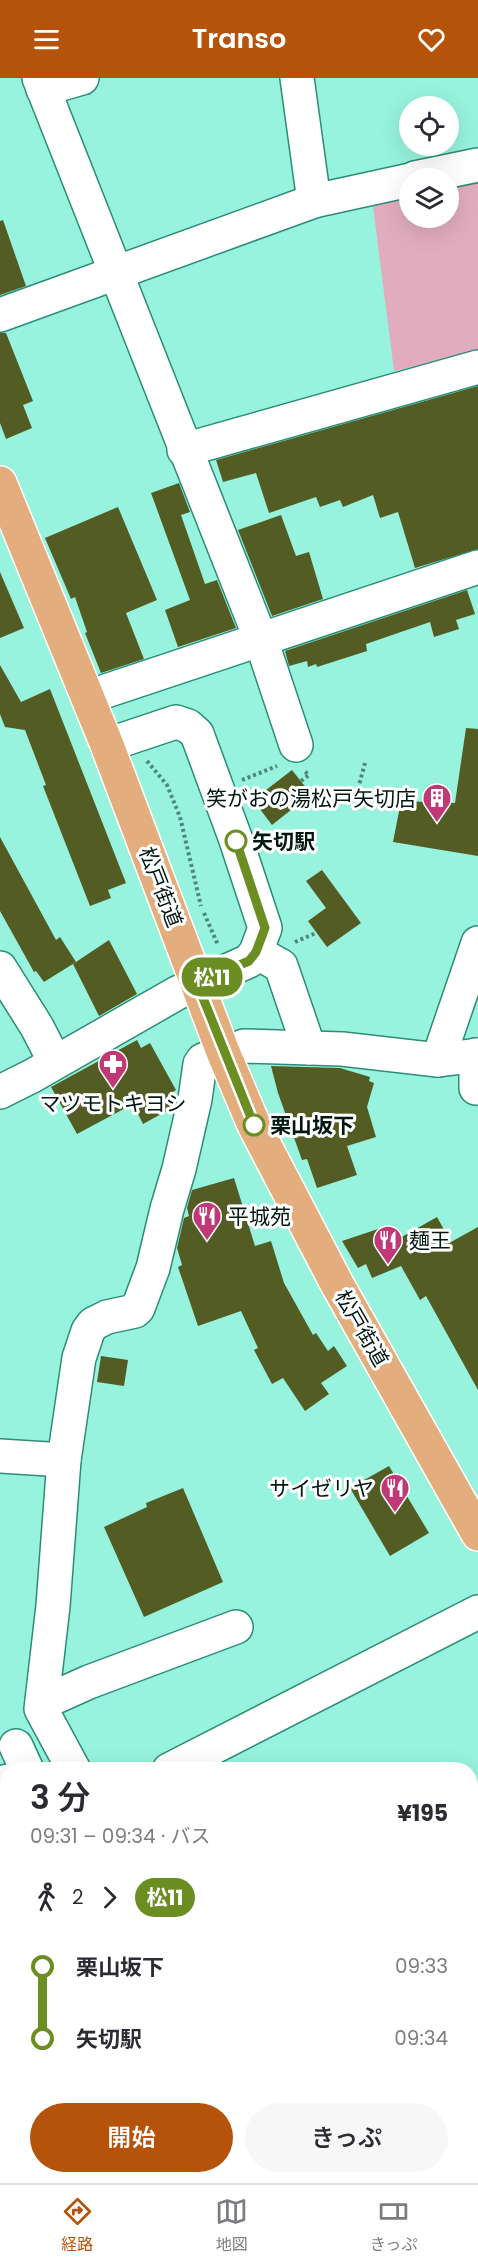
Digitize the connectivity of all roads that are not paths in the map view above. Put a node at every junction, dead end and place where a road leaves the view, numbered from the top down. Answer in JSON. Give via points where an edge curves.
{"nodes":[{"id":1,"x":82,"y":78,"type":"edge"},
{"id":2,"x":297,"y":78,"type":"edge"},
{"id":3,"x":41,"y":83,"type":"edge"},
{"id":4,"x":478,"y":165,"type":"edge"},
{"id":5,"x":459,"y":169,"type":"edge"},
{"id":6,"x":399,"y":182,"type":"edge"},
{"id":7,"x":314,"y":201,"type":"junction"},
{"id":8,"x":116,"y":272,"type":"junction"},
{"id":9,"x":0,"y":315,"type":"edge"},
{"id":10,"x":478,"y":367,"type":"edge"},
{"id":11,"x":184,"y":450,"type":"junction"},
{"id":12,"x":0,"y":483,"type":"edge"},
{"id":13,"x":478,"y":567,"type":"edge"},
{"id":14,"x":261,"y":640,"type":"junction"},
{"id":15,"x":88,"y":697,"type":"junction"},
{"id":16,"x":107,"y":745,"type":"junction"},
{"id":17,"x":292,"y":759,"type":"road end"},
{"id":18,"x":478,"y":943,"type":"edge"},
{"id":19,"x":256,"y":952,"type":"junction"},
{"id":20,"x":0,"y":968,"type":"edge"},
{"id":21,"x":197,"y":983,"type":"junction"},
{"id":22,"x":309,"y":1048,"type":"junction"},
{"id":23,"x":223,"y":1053,"type":"junction"},
{"id":24,"x":477,"y":1055,"type":"edge"},
{"id":25,"x":438,"y":1060,"type":"junction"},
{"id":26,"x":55,"y":1062,"type":"junction"},
{"id":27,"x":478,"y":1088,"type":"edge"},
{"id":28,"x":0,"y":1092,"type":"edge"},
{"id":29,"x":0,"y":1456,"type":"edge"},
{"id":30,"x":64,"y":1461,"type":"junction"},
{"id":31,"x":478,"y":1534,"type":"edge"},
{"id":32,"x":478,"y":1612,"type":"edge"},
{"id":33,"x":236,"y":1627,"type":"dead end"},
{"id":34,"x":42,"y":1703,"type":"junction"},
{"id":35,"x":70,"y":1762,"type":"edge"},
{"id":36,"x":185,"y":1762,"type":"edge"}],
"edges":[{"from":1,"to":3,"type":"street"},
{"from":2,"to":7,"type":"street"},
{"from":3,"to":8,"type":"street"},
{"from":4,"to":5,"type":"street"},
{"from":6,"to":7,"type":"street"},
{"from":7,"to":8,"type":"street"},
{"from":8,"to":9,"type":"street"},
{"from":8,"to":11,"type":"street"},
{"from":10,"to":11,"type":"street"},
{"from":11,"to":14,"type":"street"},
{"from":12,"to":15,"type":"main road","name":"松戸街道"},
{"from":13,"to":14,"type":"street"},
{"from":14,"to":15,"type":"street"},
{"from":14,"to":17,"type":"street"},
{"from":15,"to":16,"type":"main road","name":"松戸街道"},
{"from":16,"to":19,"type":"street","via":[[176,722],[197,734],[265,928]]},
{"from":16,"to":21,"type":"main road","name":"松戸街道"},
{"from":18,"to":25,"type":"street"},
{"from":19,"to":21,"type":"street","via":[[249,961]]},
{"from":19,"to":22,"type":"street","via":[[281,966]]},
{"from":20,"to":26,"type":"street"},
{"from":21,"to":23,"type":"main road","name":"松戸街道"},
{"from":21,"to":26,"type":"street"},
{"from":22,"to":23,"type":"street","via":[[244,1046]]},
{"from":22,"to":25,"type":"street"},
{"from":23,"to":30,"type":"street","via":[[200,1064],[179,1169],[153,1268],[138,1308],[107,1317],[88,1331],[79,1358]]},
{"from":23,"to":31,"type":"main road","name":"松戸街道","via":[[275,1169]]},
{"from":24,"to":25,"type":"street"},
{"from":24,"to":27,"type":"street"},
{"from":26,"to":28,"type":"street"},
{"from":29,"to":30,"type":"street"},
{"from":30,"to":34,"type":"street"},
{"from":32,"to":36,"type":"street"},
{"from":33,"to":34,"type":"street"},
{"from":34,"to":35,"type":"street","via":[[41,1709]]}]}
